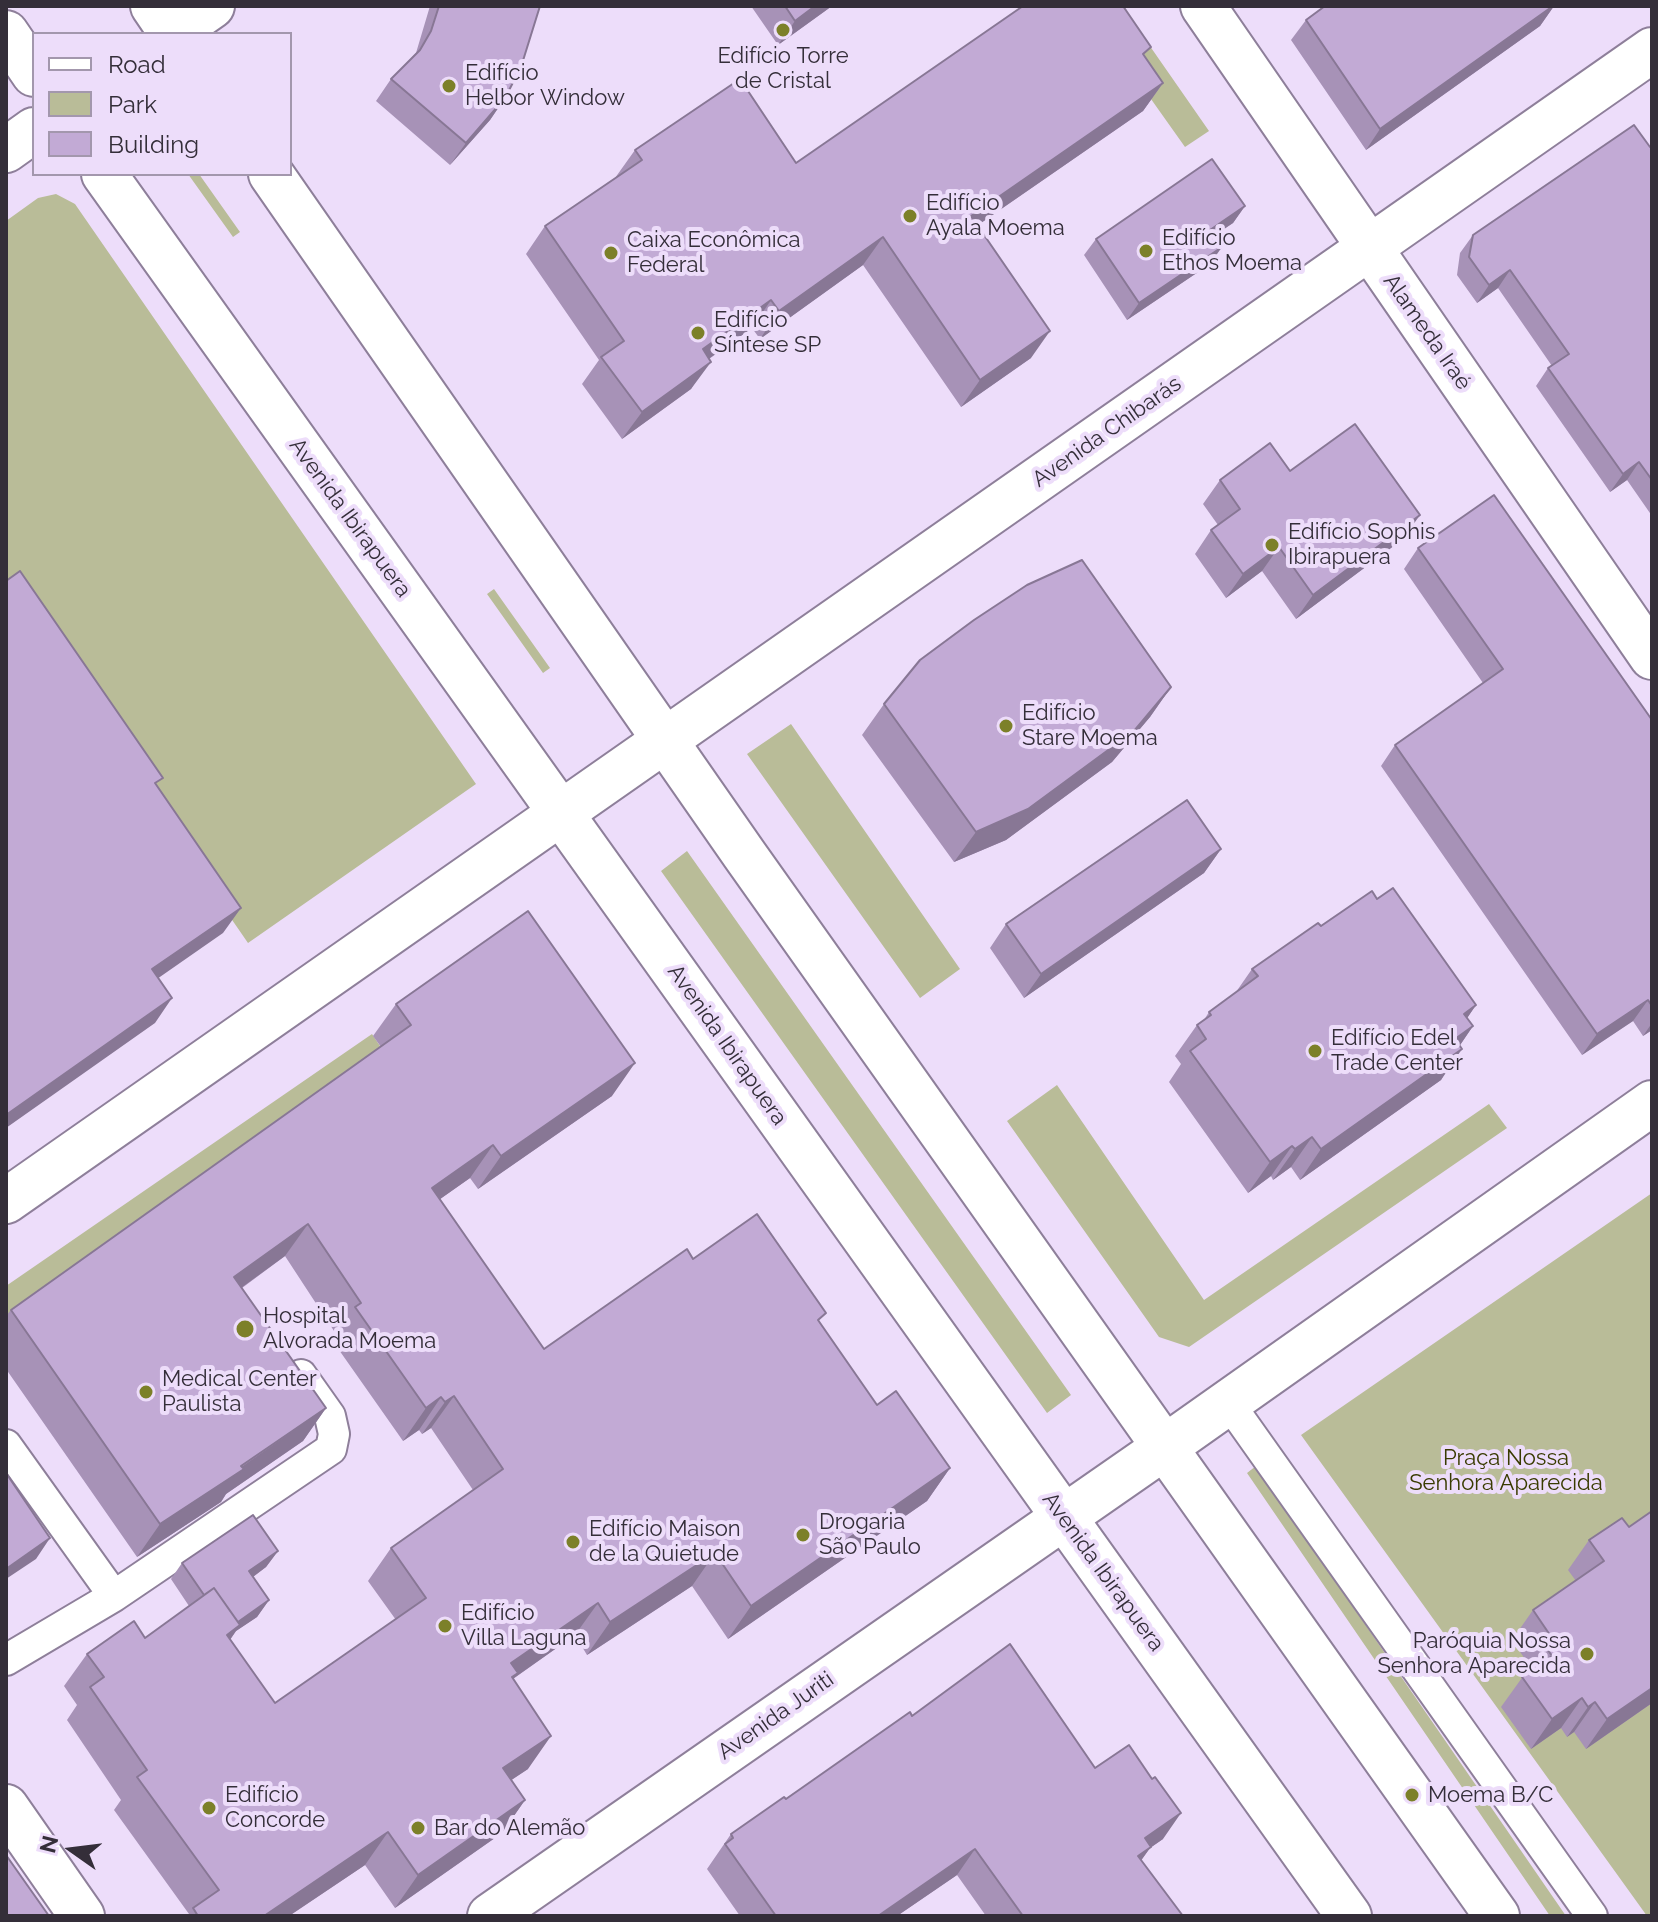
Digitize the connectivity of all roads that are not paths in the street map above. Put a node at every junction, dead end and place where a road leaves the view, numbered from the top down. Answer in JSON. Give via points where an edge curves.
{"nodes":[{"id":1,"x":153,"y":6,"type":"edge"},
{"id":2,"x":212,"y":6,"type":"edge"},
{"id":3,"x":1203,"y":6,"type":"edge"},
{"id":4,"x":171,"y":32,"type":"edge"},
{"id":5,"x":175,"y":32,"type":"edge"},
{"id":6,"x":6,"y":33,"type":"edge"},
{"id":7,"x":1652,"y":50,"type":"edge"},
{"id":8,"x":32,"y":71,"type":"edge"},
{"id":9,"x":32,"y":131,"type":"edge"},
{"id":10,"x":6,"y":150,"type":"edge"},
{"id":11,"x":105,"y":176,"type":"edge"},
{"id":12,"x":272,"y":176,"type":"edge"},
{"id":13,"x":1368,"y":248,"type":"junction"},
{"id":14,"x":1652,"y":657,"type":"edge"},
{"id":15,"x":668,"y":740,"type":"junction"},
{"id":16,"x":560,"y":811,"type":"junction"},
{"id":17,"x":1652,"y":1103,"type":"edge"},
{"id":18,"x":6,"y":1201,"type":"edge"},
{"id":19,"x":287,"y":1353,"type":"edge"},
{"id":20,"x":1228,"y":1402,"type":"junction"},
{"id":21,"x":6,"y":1445,"type":"edge"},
{"id":22,"x":1165,"y":1447,"type":"junction"},
{"id":23,"x":1063,"y":1516,"type":"junction"},
{"id":24,"x":114,"y":1596,"type":"junction"},
{"id":25,"x":6,"y":1660,"type":"edge"},
{"id":26,"x":6,"y":1807,"type":"edge"},
{"id":27,"x":82,"y":1916,"type":"edge"},
{"id":28,"x":490,"y":1916,"type":"edge"},
{"id":29,"x":1349,"y":1916,"type":"edge"},
{"id":30,"x":1497,"y":1916,"type":"edge"},
{"id":31,"x":1592,"y":1916,"type":"edge"}],
"edges":[{"from":1,"to":4,"type":"street"},
{"from":2,"to":5,"type":"street"},
{"from":3,"to":13,"type":"street","name":"Alameda Iraé"},
{"from":6,"to":8,"type":"street"},
{"from":7,"to":13,"type":"street","name":"Avenida Chibarás"},
{"from":9,"to":10,"type":"street"},
{"from":11,"to":16,"type":"street","name":"Avenida Ibirapuera"},
{"from":12,"to":15,"type":"street"},
{"from":13,"to":14,"type":"street","name":"Alameda Iraé"},
{"from":13,"to":15,"type":"street","name":"Avenida Chibarás"},
{"from":15,"to":16,"type":"street","name":"Avenida Chibarás"},
{"from":15,"to":22,"type":"street"},
{"from":16,"to":18,"type":"street","name":"Avenida Chibarás"},
{"from":16,"to":23,"type":"street","name":"Avenida Ibirapuera"},
{"from":17,"to":20,"type":"street"},
{"from":19,"to":24,"type":"lane","via":[[330,1416],[331,1449]]},
{"from":20,"to":22,"type":"street"},
{"from":20,"to":31,"type":"lane"},
{"from":21,"to":24,"type":"lane"},
{"from":22,"to":23,"type":"street","name":"Avenida Juriti"},
{"from":22,"to":30,"type":"street"},
{"from":23,"to":28,"type":"street","name":"Avenida Juriti"},
{"from":23,"to":29,"type":"street","name":"Avenida Ibirapuera"},
{"from":24,"to":25,"type":"lane"},
{"from":26,"to":27,"type":"street"}]}
